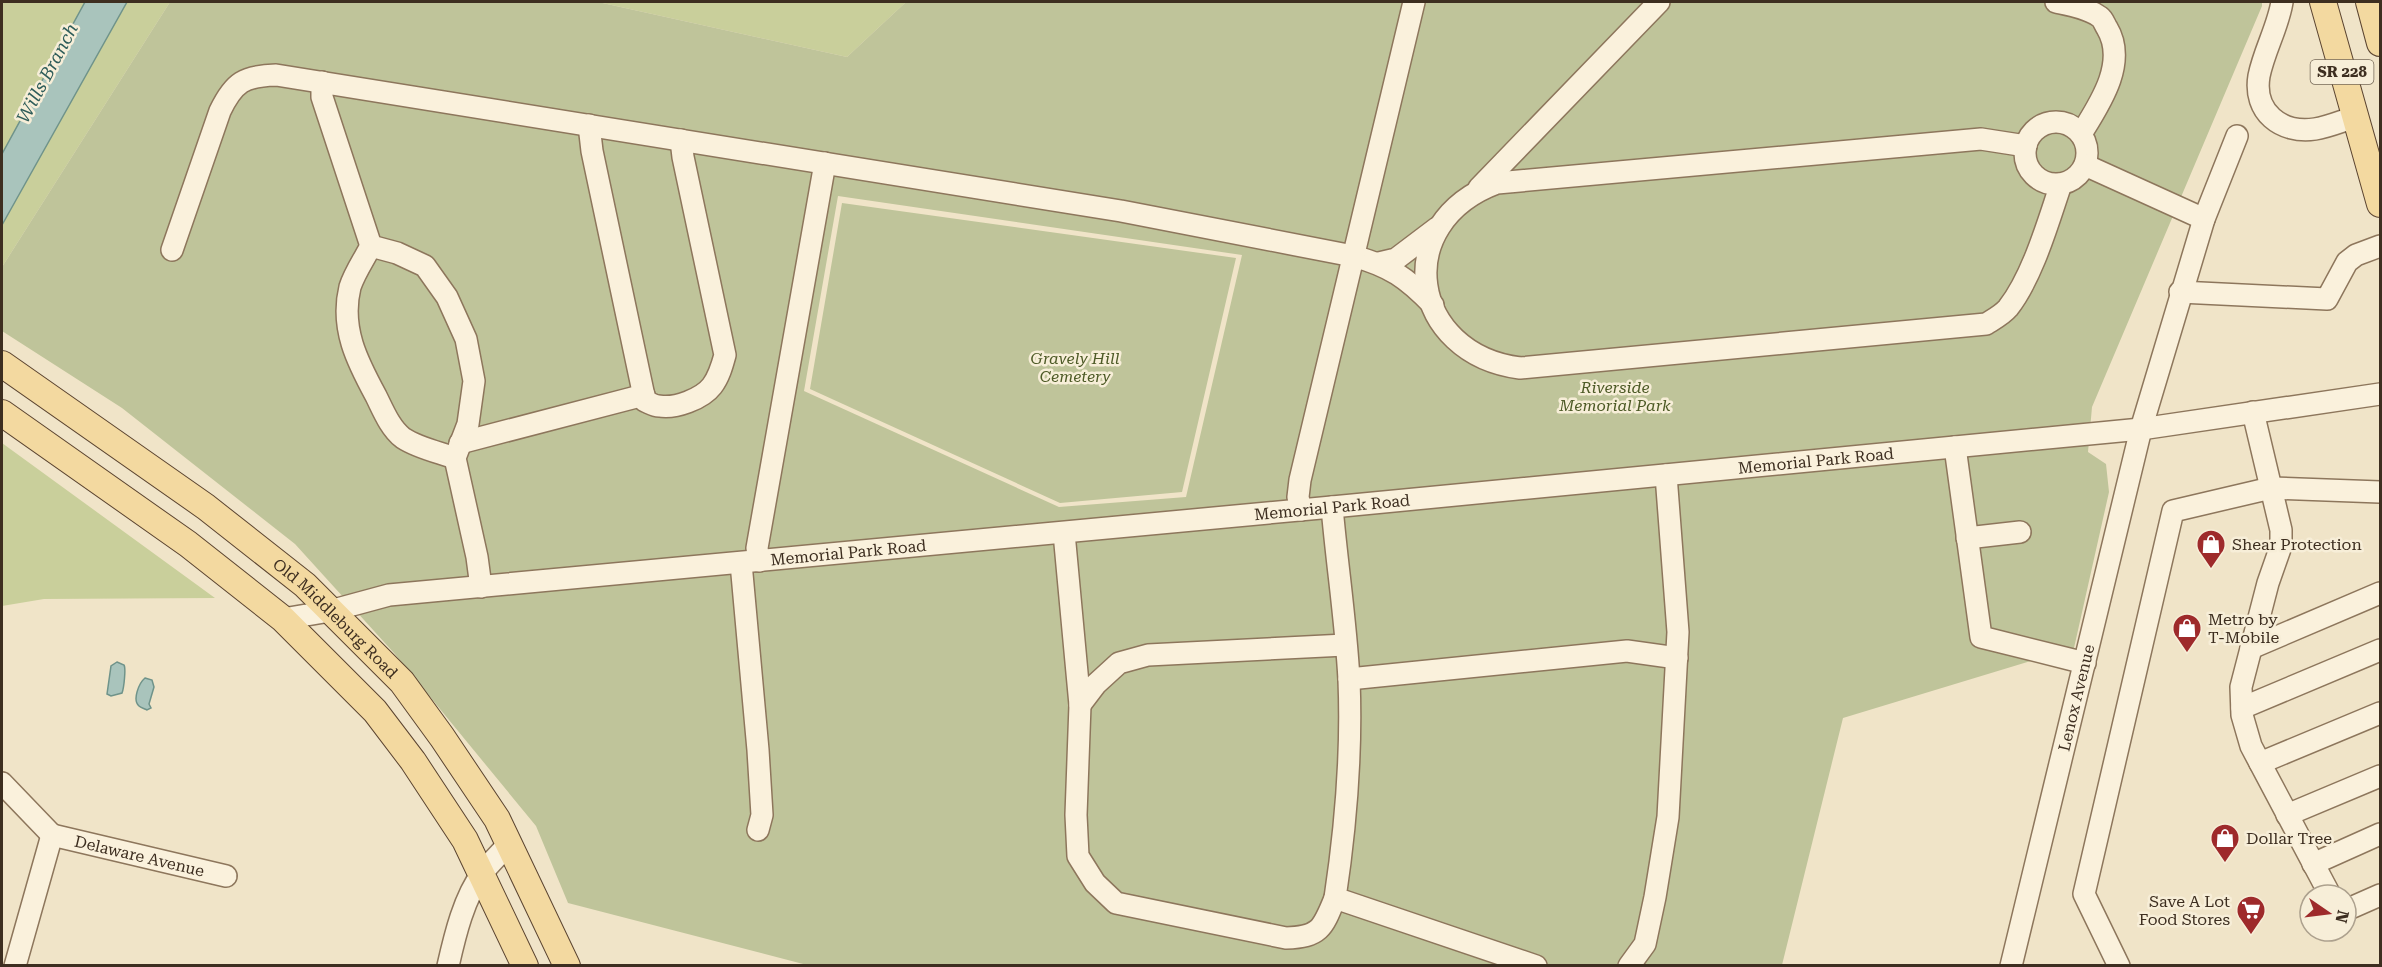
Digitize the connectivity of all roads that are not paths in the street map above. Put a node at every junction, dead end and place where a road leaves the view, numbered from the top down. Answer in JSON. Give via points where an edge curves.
{"nodes":[{"id":1,"x":1414,"y":2,"type":"edge"},
{"id":2,"x":1659,"y":2,"type":"edge"},
{"id":3,"x":2056,"y":2,"type":"edge"},
{"id":4,"x":2282,"y":2,"type":"edge"},
{"id":5,"x":2322,"y":2,"type":"edge"},
{"id":6,"x":2369,"y":2,"type":"edge"},
{"id":7,"x":2380,"y":43,"type":"edge"},
{"id":8,"x":322,"y":82,"type":"junction"},
{"id":9,"x":2355,"y":117,"type":"junction"},
{"id":10,"x":589,"y":125,"type":"junction"},
{"id":11,"x":2081,"y":134,"type":"junction"},
{"id":12,"x":2237,"y":136,"type":"dead end"},
{"id":13,"x":681,"y":140,"type":"junction"},
{"id":14,"x":2026,"y":146,"type":"junction"},
{"id":15,"x":825,"y":163,"type":"junction"},
{"id":16,"x":2085,"y":165,"type":"junction"},
{"id":17,"x":2061,"y":184,"type":"junction"},
{"id":18,"x":1477,"y":191,"type":"junction"},
{"id":19,"x":2380,"y":204,"type":"edge"},
{"id":20,"x":2204,"y":219,"type":"junction"},
{"id":21,"x":1437,"y":228,"type":"junction"},
{"id":22,"x":371,"y":246,"type":"junction"},
{"id":23,"x":2380,"y":246,"type":"edge"},
{"id":24,"x":172,"y":250,"type":"dead end"},
{"id":25,"x":1353,"y":256,"type":"junction"},
{"id":26,"x":1379,"y":263,"type":"junction"},
{"id":27,"x":2180,"y":292,"type":"junction"},
{"id":28,"x":1433,"y":306,"type":"junction"},
{"id":29,"x":2,"y":366,"type":"edge"},
{"id":30,"x":2380,"y":394,"type":"edge"},
{"id":31,"x":644,"y":395,"type":"junction"},
{"id":32,"x":2253,"y":412,"type":"junction"},
{"id":33,"x":2,"y":413,"type":"edge"},
{"id":34,"x":2141,"y":429,"type":"junction"},
{"id":35,"x":1955,"y":447,"type":"junction"},
{"id":36,"x":457,"y":451,"type":"junction"},
{"id":37,"x":1666,"y":475,"type":"junction"},
{"id":38,"x":2271,"y":488,"type":"junction"},
{"id":39,"x":2380,"y":492,"type":"edge"},
{"id":40,"x":1332,"y":507,"type":"junction"},
{"id":41,"x":1301,"y":510,"type":"junction"},
{"id":42,"x":2020,"y":532,"type":"dead end"},
{"id":43,"x":1064,"y":533,"type":"junction"},
{"id":44,"x":1967,"y":538,"type":"junction"},
{"id":45,"x":750,"y":562,"type":"junction"},
{"id":46,"x":481,"y":587,"type":"junction"},
{"id":47,"x":2380,"y":593,"type":"edge"},
{"id":48,"x":330,"y":611,"type":"junction"},
{"id":49,"x":284,"y":619,"type":"junction"},
{"id":50,"x":1345,"y":645,"type":"junction"},
{"id":51,"x":2251,"y":648,"type":"junction"},
{"id":52,"x":2380,"y":650,"type":"edge"},
{"id":53,"x":1677,"y":658,"type":"junction"},
{"id":54,"x":2085,"y":663,"type":"junction"},
{"id":55,"x":1348,"y":679,"type":"junction"},
{"id":56,"x":1080,"y":705,"type":"junction"},
{"id":57,"x":2242,"y":708,"type":"junction"},
{"id":58,"x":2380,"y":713,"type":"edge"},
{"id":59,"x":2260,"y":763,"type":"junction"},
{"id":60,"x":2380,"y":776,"type":"edge"},
{"id":61,"x":2,"y":783,"type":"edge"},
{"id":62,"x":2288,"y":815,"type":"junction"},
{"id":63,"x":758,"y":830,"type":"dead end"},
{"id":64,"x":2380,"y":834,"type":"edge"},
{"id":65,"x":52,"y":835,"type":"junction"},
{"id":66,"x":509,"y":843,"type":"junction"},
{"id":67,"x":2313,"y":864,"type":"junction"},
{"id":68,"x":482,"y":873,"type":"junction"},
{"id":69,"x":226,"y":876,"type":"dead end"},
{"id":70,"x":2323,"y":883,"type":"edge"},
{"id":71,"x":2380,"y":896,"type":"edge"},
{"id":72,"x":1335,"y":897,"type":"junction"},
{"id":73,"x":2358,"y":905,"type":"edge"},
{"id":74,"x":15,"y":966,"type":"edge"},
{"id":75,"x":448,"y":966,"type":"edge"},
{"id":76,"x":525,"y":966,"type":"edge"},
{"id":77,"x":567,"y":966,"type":"edge"},
{"id":78,"x":1536,"y":966,"type":"edge"},
{"id":79,"x":1629,"y":966,"type":"edge"},
{"id":80,"x":2011,"y":966,"type":"edge"},
{"id":81,"x":2119,"y":966,"type":"edge"}],
"edges":[{"from":1,"to":25,"type":"street"},
{"from":2,"to":18,"type":"street"},
{"from":3,"to":11,"type":"street","via":[[2101,17],[2115,47],[2108,85]]},
{"from":4,"to":9,"type":"street","via":[[2259,77],[2260,97],[2267,115],[2284,126],[2313,129]]},
{"from":5,"to":9,"type":"main road","number":"SR 228"},
{"from":6,"to":7,"type":"main road","number":"SR 228"},
{"from":8,"to":10,"type":"street"},
{"from":8,"to":22,"type":"street","via":[[322,97]]},
{"from":8,"to":24,"type":"street","via":[[256,75],[241,81],[228,94]]},
{"from":9,"to":19,"type":"main road","number":"SR 228"},
{"from":10,"to":13,"type":"street"},
{"from":10,"to":31,"type":"street"},
{"from":11,"to":14,"type":"street","via":[[2074,127],[2054,122],[2036,129]]},
{"from":11,"to":16,"type":"street","via":[[2086,144]]},
{"from":12,"to":20,"type":"street","name":"Lenox Avenue"},
{"from":13,"to":15,"type":"street"},
{"from":13,"to":31,"type":"street","via":[[725,355],[710,389],[695,399],[669,407],[645,401]]},
{"from":14,"to":17,"type":"street","via":[[2025,156],[2034,174],[2041,181]]},
{"from":14,"to":18,"type":"street","via":[[1981,139],[1497,183]]},
{"from":15,"to":25,"type":"street","via":[[1121,211]]},
{"from":15,"to":45,"type":"street","via":[[756,548]]},
{"from":16,"to":17,"type":"street","via":[[2080,174]]},
{"from":16,"to":20,"type":"street"},
{"from":17,"to":28,"type":"street","via":[[2018,291],[2008,309],[1986,324],[1520,368],[1502,366],[1468,351],[1451,335]]},
{"from":18,"to":21,"type":"street"},
{"from":20,"to":27,"type":"street","name":"Lenox Avenue"},
{"from":21,"to":26,"type":"street","via":[[1396,259]]},
{"from":21,"to":28,"type":"street","via":[[1426,271]]},
{"from":22,"to":36,"type":"street","via":[[425,266],[447,297],[466,339],[474,381],[468,424]]},
{"from":22,"to":36,"type":"street","via":[[351,286],[348,336],[356,358],[402,437],[420,446]]},
{"from":23,"to":27,"type":"street","via":[[2347,262],[2327,299]]},
{"from":25,"to":26,"type":"street"},
{"from":25,"to":41,"type":"street","via":[[1300,480]]},
{"from":26,"to":28,"type":"street","via":[[1401,274]]},
{"from":27,"to":34,"type":"street","name":"Lenox Avenue"},
{"from":29,"to":48,"type":"main road","name":"Old Middleburg Road","via":[[206,507],[305,585]]},
{"from":30,"to":32,"type":"street","name":"Memorial Park Road"},
{"from":31,"to":36,"type":"street"},
{"from":32,"to":34,"type":"street","name":"Memorial Park Road"},
{"from":32,"to":38,"type":"street"},
{"from":33,"to":49,"type":"main road","via":[[188,544]]},
{"from":34,"to":35,"type":"street","name":"Memorial Park Road"},
{"from":34,"to":54,"type":"street","name":"Lenox Avenue"},
{"from":35,"to":37,"type":"street","name":"Memorial Park Road"},
{"from":35,"to":44,"type":"street"},
{"from":36,"to":46,"type":"street"},
{"from":37,"to":40,"type":"street","name":"Memorial Park Road"},
{"from":37,"to":53,"type":"street"},
{"from":38,"to":39,"type":"street"},
{"from":38,"to":51,"type":"street","via":[[2281,546]]},
{"from":38,"to":81,"type":"street","via":[[2173,511],[2084,894]]},
{"from":40,"to":41,"type":"street","name":"Memorial Park Road"},
{"from":40,"to":50,"type":"street"},
{"from":41,"to":43,"type":"street","name":"Memorial Park Road"},
{"from":42,"to":44,"type":"street"},
{"from":43,"to":45,"type":"street","name":"Memorial Park Road"},
{"from":43,"to":56,"type":"street"},
{"from":44,"to":54,"type":"street","via":[[1981,637]]},
{"from":45,"to":46,"type":"street","name":"Memorial Park Road"},
{"from":45,"to":63,"type":"street","via":[[762,815]]},
{"from":46,"to":48,"type":"street","name":"Memorial Park Road","via":[[389,595]]},
{"from":47,"to":51,"type":"street"},
{"from":48,"to":49,"type":"street","name":"Memorial Park Road"},
{"from":48,"to":66,"type":"main road","name":"Old Middleburg Road","via":[[402,682],[497,819]]},
{"from":49,"to":68,"type":"main road","via":[[375,711],[465,840]]},
{"from":50,"to":55,"type":"street"},
{"from":50,"to":56,"type":"street","via":[[1148,655],[1119,663]]},
{"from":51,"to":57,"type":"street","via":[[2241,687]]},
{"from":52,"to":57,"type":"street"},
{"from":53,"to":55,"type":"street","via":[[1627,651]]},
{"from":53,"to":79,"type":"street","via":[[1668,817],[1645,944]]},
{"from":54,"to":80,"type":"street","name":"Lenox Avenue"},
{"from":55,"to":72,"type":"street","via":[[1349,758],[1344,839]]},
{"from":56,"to":72,"type":"street","via":[[1078,856],[1095,883],[1116,903],[1286,938],[1305,938],[1320,929]]},
{"from":57,"to":59,"type":"street","via":[[2251,746]]},
{"from":58,"to":59,"type":"street"},
{"from":59,"to":62,"type":"street"},
{"from":60,"to":62,"type":"street"},
{"from":61,"to":65,"type":"street"},
{"from":62,"to":67,"type":"street"},
{"from":64,"to":67,"type":"street"},
{"from":65,"to":69,"type":"street","name":"Delaware Avenue"},
{"from":65,"to":74,"type":"street"},
{"from":66,"to":68,"type":"street"},
{"from":66,"to":77,"type":"main road","name":"Old Middleburg Road"},
{"from":67,"to":70,"type":"street"},
{"from":68,"to":75,"type":"street","via":[[461,919]]},
{"from":68,"to":76,"type":"main road"},
{"from":71,"to":73,"type":"street"},
{"from":72,"to":78,"type":"street"}]}
